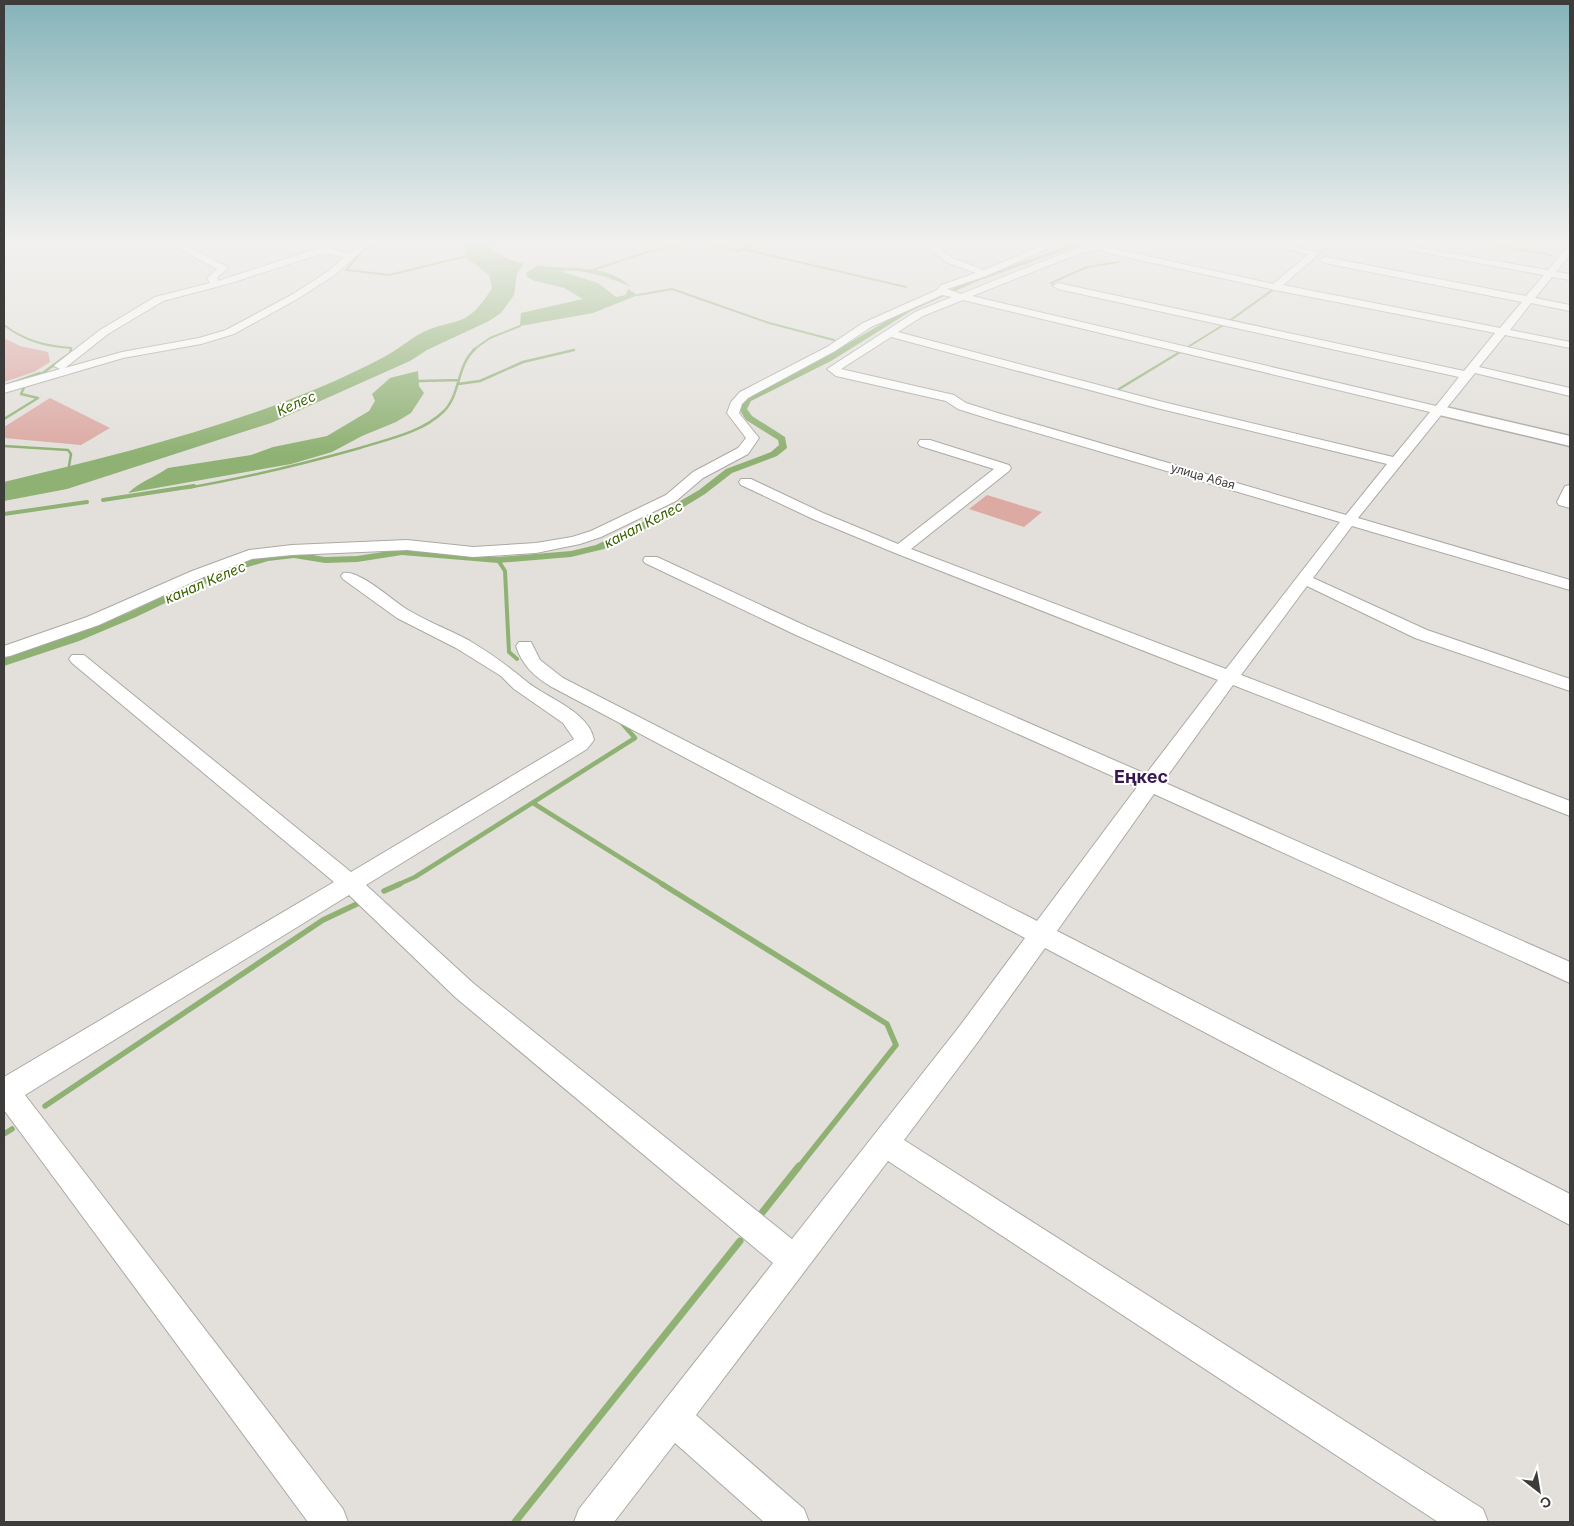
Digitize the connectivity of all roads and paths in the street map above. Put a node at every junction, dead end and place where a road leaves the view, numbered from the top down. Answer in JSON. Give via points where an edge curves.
{"nodes":[{"id":1,"x":135,"y":312,"type":"edge"},
{"id":2,"x":266,"y":312,"type":"edge"},
{"id":3,"x":892,"y":312,"type":"edge"},
{"id":4,"x":921,"y":312,"type":"edge"},
{"id":5,"x":1030,"y":312,"type":"edge"},
{"id":6,"x":1182,"y":312,"type":"edge"},
{"id":7,"x":1404,"y":312,"type":"edge"},
{"id":8,"x":1520,"y":312,"type":"edge"},
{"id":9,"x":1503,"y":332,"type":"junction"},
{"id":10,"x":890,"y":333,"type":"junction"},
{"id":11,"x":1570,"y":345,"type":"edge"},
{"id":12,"x":1468,"y":372,"type":"junction"},
{"id":13,"x":41,"y":377,"type":"junction"},
{"id":14,"x":4,"y":389,"type":"edge"},
{"id":15,"x":1570,"y":392,"type":"edge"},
{"id":16,"x":1437,"y":410,"type":"junction"},
{"id":17,"x":1570,"y":442,"type":"edge"},
{"id":18,"x":926,"y":443,"type":"dead end"},
{"id":19,"x":1395,"y":462,"type":"junction"},
{"id":20,"x":746,"y":482,"type":"dead end"},
{"id":21,"x":1570,"y":489,"type":"edge"},
{"id":22,"x":1570,"y":504,"type":"edge"},
{"id":23,"x":1349,"y":520,"type":"junction"},
{"id":24,"x":900,"y":550,"type":"junction"},
{"id":25,"x":651,"y":560,"type":"dead end"},
{"id":26,"x":349,"y":576,"type":"dead end"},
{"id":27,"x":1303,"y":579,"type":"junction"},
{"id":28,"x":1570,"y":585,"type":"edge"},
{"id":29,"x":4,"y":652,"type":"edge"},
{"id":30,"x":78,"y":659,"type":"dead end"},
{"id":31,"x":507,"y":672,"type":"junction"},
{"id":32,"x":1230,"y":677,"type":"junction"},
{"id":33,"x":1570,"y":684,"type":"edge"},
{"id":34,"x":1150,"y":786,"type":"junction"},
{"id":35,"x":1570,"y":809,"type":"edge"},
{"id":36,"x":350,"y":883,"type":"junction"},
{"id":37,"x":1043,"y":934,"type":"junction"},
{"id":38,"x":1570,"y":973,"type":"edge"},
{"id":39,"x":4,"y":1092,"type":"edge"},
{"id":40,"x":884,"y":1143,"type":"junction"},
{"id":41,"x":1570,"y":1210,"type":"edge"},
{"id":42,"x":792,"y":1260,"type":"junction"},
{"id":43,"x":674,"y":1419,"type":"junction"},
{"id":44,"x":330,"y":1522,"type":"edge"},
{"id":45,"x":592,"y":1522,"type":"edge"},
{"id":46,"x":791,"y":1522,"type":"edge"},
{"id":47,"x":1470,"y":1522,"type":"edge"}],
"edges":[{"from":1,"to":13,"type":"street"},
{"from":2,"to":13,"type":"street","via":[[230,332],[201,341],[122,355]]},
{"from":3,"to":29,"type":"street","via":[[744,395],[736,402],[733,414],[753,438],[743,451],[698,475],[671,498],[596,534],[557,545],[515,550],[473,552],[407,546],[292,550],[248,555],[93,621]]},
{"from":4,"to":10,"type":"street"},
{"from":5,"to":16,"type":"street"},
{"from":6,"to":12,"type":"street"},
{"from":7,"to":9,"type":"street"},
{"from":8,"to":9,"type":"street"},
{"from":9,"to":11,"type":"street"},
{"from":9,"to":12,"type":"street"},
{"from":10,"to":19,"type":"street","via":[[1161,406]]},
{"from":10,"to":23,"type":"street","name":"улица Абая","via":[[833,367],[835,371],[950,398],[962,406],[988,414]]},
{"from":12,"to":15,"type":"street"},
{"from":12,"to":16,"type":"street"},
{"from":13,"to":14,"type":"street"},
{"from":16,"to":17,"type":"main road"},
{"from":16,"to":19,"type":"street"},
{"from":18,"to":24,"type":"street","via":[[1004,468]]},
{"from":19,"to":23,"type":"street"},
{"from":20,"to":24,"type":"street"},
{"from":21,"to":22,"type":"street","via":[[1564,502]]},
{"from":23,"to":27,"type":"street"},
{"from":23,"to":28,"type":"street","name":"улица Абая"},
{"from":24,"to":32,"type":"street"},
{"from":25,"to":34,"type":"street","via":[[802,632]]},
{"from":26,"to":31,"type":"street","via":[[403,614],[462,644]]},
{"from":27,"to":32,"type":"street"},
{"from":27,"to":33,"type":"street","via":[[1421,634]]},
{"from":30,"to":36,"type":"street"},
{"from":31,"to":36,"type":"street","via":[[570,720],[583,734],[584,740]]},
{"from":31,"to":37,"type":"street","via":[[527,653],[545,674],[583,696]]},
{"from":32,"to":34,"type":"street"},
{"from":32,"to":35,"type":"street"},
{"from":34,"to":37,"type":"street"},
{"from":34,"to":38,"type":"street"},
{"from":36,"to":39,"type":"street"},
{"from":36,"to":42,"type":"street","via":[[464,990]]},
{"from":37,"to":40,"type":"street"},
{"from":37,"to":41,"type":"street"},
{"from":39,"to":44,"type":"street"},
{"from":40,"to":42,"type":"street"},
{"from":40,"to":47,"type":"street"},
{"from":42,"to":43,"type":"street"},
{"from":43,"to":45,"type":"street"},
{"from":43,"to":46,"type":"street"}]}
